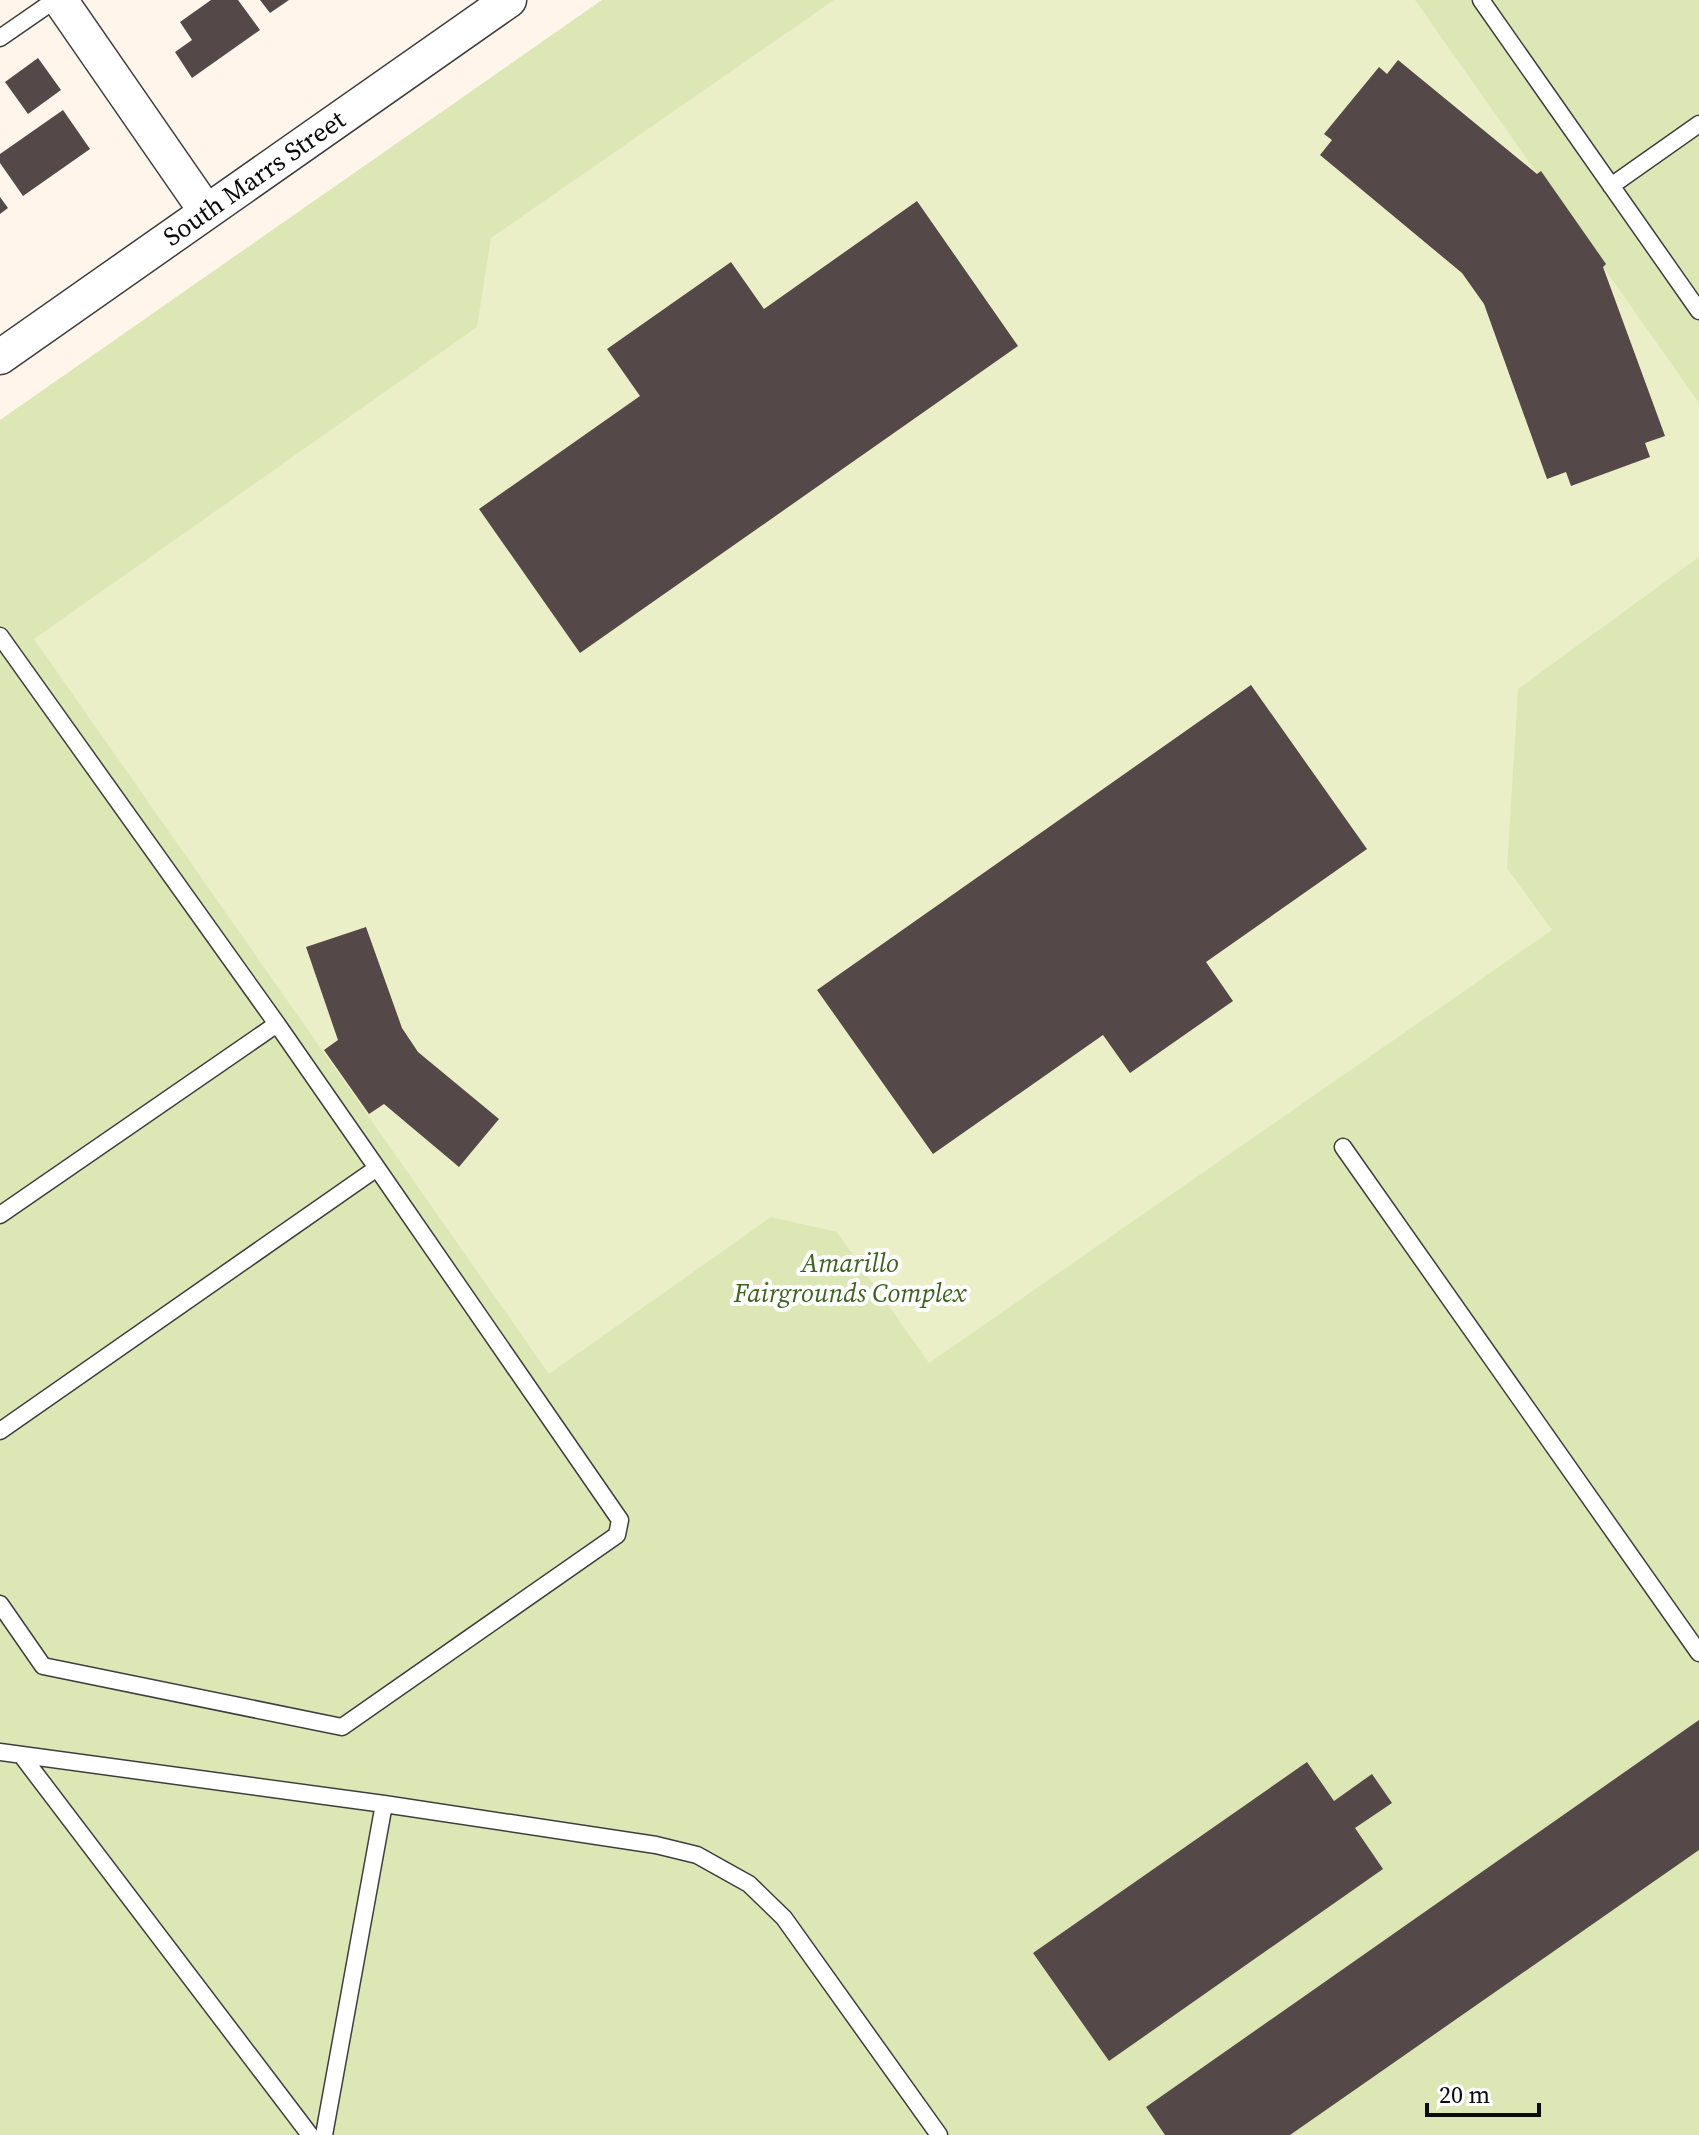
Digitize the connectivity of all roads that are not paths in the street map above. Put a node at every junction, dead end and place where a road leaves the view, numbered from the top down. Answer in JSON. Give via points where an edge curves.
{"nodes":[{"id":1,"x":57,"y":0,"type":"edge"},
{"id":2,"x":509,"y":0,"type":"edge"},
{"id":3,"x":1481,"y":0,"type":"edge"},
{"id":4,"x":0,"y":38,"type":"edge"},
{"id":5,"x":1699,"y":124,"type":"edge"},
{"id":6,"x":1611,"y":186,"type":"junction"},
{"id":7,"x":206,"y":211,"type":"junction"},
{"id":8,"x":1699,"y":311,"type":"edge"},
{"id":9,"x":0,"y":357,"type":"edge"},
{"id":10,"x":0,"y":636,"type":"edge"},
{"id":11,"x":277,"y":1024,"type":"junction"},
{"id":12,"x":1343,"y":1147,"type":"dead end"},
{"id":13,"x":377,"y":1168,"type":"junction"},
{"id":14,"x":0,"y":1215,"type":"edge"},
{"id":15,"x":0,"y":1431,"type":"edge"},
{"id":16,"x":0,"y":1604,"type":"edge"},
{"id":17,"x":1699,"y":1653,"type":"edge"},
{"id":18,"x":0,"y":1752,"type":"edge"},
{"id":19,"x":22,"y":1756,"type":"junction"},
{"id":20,"x":384,"y":1804,"type":"junction"},
{"id":21,"x":310,"y":2135,"type":"edge"},
{"id":22,"x":324,"y":2135,"type":"edge"},
{"id":23,"x":939,"y":2135,"type":"edge"}],
"edges":[{"from":1,"to":4,"type":"lane"},
{"from":1,"to":7,"type":"street"},
{"from":2,"to":7,"type":"street","name":"South Marrs Street"},
{"from":3,"to":6,"type":"lane"},
{"from":5,"to":6,"type":"lane"},
{"from":6,"to":8,"type":"lane"},
{"from":7,"to":9,"type":"street","name":"South Marrs Street"},
{"from":10,"to":11,"type":"lane"},
{"from":11,"to":13,"type":"lane"},
{"from":11,"to":14,"type":"lane"},
{"from":12,"to":17,"type":"lane"},
{"from":13,"to":15,"type":"lane"},
{"from":13,"to":16,"type":"lane","via":[[620,1520],[617,1535],[342,1727],[43,1666]]},
{"from":18,"to":19,"type":"lane"},
{"from":19,"to":20,"type":"lane"},
{"from":19,"to":21,"type":"lane"},
{"from":20,"to":22,"type":"lane"},
{"from":20,"to":23,"type":"lane","via":[[656,1845],[697,1855],[749,1884],[784,1918]]}]}
